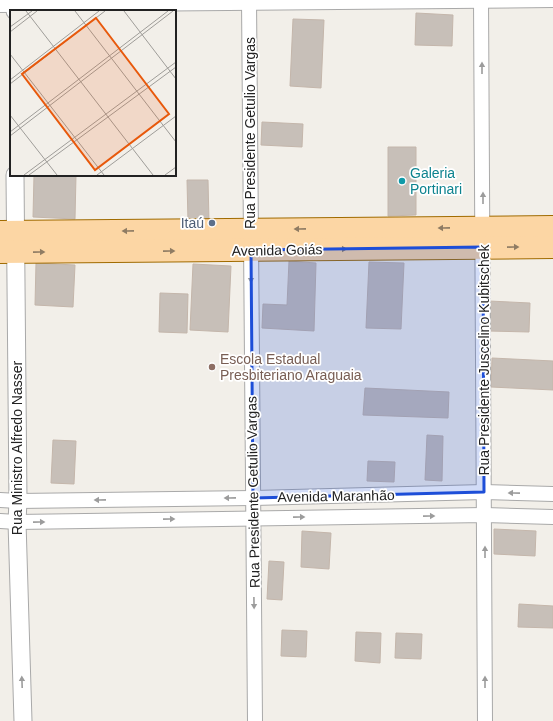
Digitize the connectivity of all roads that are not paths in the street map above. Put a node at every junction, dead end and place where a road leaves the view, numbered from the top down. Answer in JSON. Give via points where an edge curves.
{"nodes":[{"id":1,"x":553,"y":0,"type":"edge"},
{"id":2,"x":481,"y":1,"type":"edge"},
{"id":3,"x":249,"y":2,"type":"edge"},
{"id":4,"x":11,"y":5,"type":"edge"},
{"id":5,"x":16,"y":176,"type":"edge"},
{"id":6,"x":553,"y":227,"type":"edge"},
{"id":7,"x":483,"y":238,"type":"junction"},
{"id":8,"x":251,"y":240,"type":"junction"},
{"id":9,"x":8,"y":242,"type":"edge"},
{"id":10,"x":553,"y":247,"type":"edge"},
{"id":11,"x":484,"y":492,"type":"junction"},
{"id":12,"x":553,"y":494,"type":"edge"},
{"id":13,"x":253,"y":498,"type":"junction"},
{"id":14,"x":0,"y":500,"type":"edge"},
{"id":15,"x":18,"y":501,"type":"junction"},
{"id":16,"x":485,"y":515,"type":"junction"},
{"id":17,"x":553,"y":517,"type":"edge"},
{"id":18,"x":253,"y":518,"type":"junction"},
{"id":19,"x":8,"y":522,"type":"edge"},
{"id":20,"x":23,"y":721,"type":"edge"},
{"id":21,"x":256,"y":721,"type":"edge"},
{"id":22,"x":485,"y":721,"type":"edge"}],
"edges":[{"from":1,"to":2,"type":"street"},
{"from":2,"to":3,"type":"street"},
{"from":7,"to":2,"type":"street","name":"Rua Presidente Juscelino Kubitschek","one_way":true},
{"from":3,"to":4,"type":"street"},
{"from":3,"to":8,"type":"street","name":"Rua Presidente Getulio Vargas"},
{"from":5,"to":9,"type":"street","name":"Rua Ministro Alfredo Nasser"},
{"from":6,"to":7,"type":"main road","name":"Avenida Goiás"},
{"from":7,"to":8,"type":"main road","name":"Avenida Goiás"},
{"from":7,"to":10,"type":"main road","name":"Avenida Goiás","one_way":true},
{"from":7,"to":11,"type":"street","name":"Rua Presidente Juscelino Kubitschek"},
{"from":8,"to":9,"type":"main road","name":"Avenida Goiás"},
{"from":8,"to":13,"type":"street","name":"Rua Presidente Getulio Vargas","one_way":true},
{"from":9,"to":15,"type":"street","name":"Rua Ministro Alfredo Nasser"},
{"from":12,"to":11,"type":"street","name":"Avenida Maranhão","one_way":true},
{"from":11,"to":13,"type":"street","name":"Avenida Maranhão"},
{"from":11,"to":16,"type":"street","name":"Rua Presidente Juscelino Kubitschek"},
{"from":13,"to":15,"type":"street","name":"Avenida Maranhão","one_way":true},
{"from":13,"to":18,"type":"street","name":"Rua Presidente Getulio Vargas"},
{"from":14,"to":15,"type":"street","name":"Avenida Maranhão"},
{"from":15,"to":19,"type":"street","name":"Rua Ministro Alfredo Nasser"},
{"from":16,"to":17,"type":"street","name":"Avenida Maranhão"},
{"from":18,"to":16,"type":"street","name":"Avenida Maranhão","one_way":true},
{"from":22,"to":16,"type":"street","name":"Rua Presidente Juscelino Kubitschek","one_way":true},
{"from":19,"to":18,"type":"street","name":"Avenida Maranhão","one_way":true},
{"from":18,"to":21,"type":"street","name":"Rua Presidente Getulio Vargas","one_way":true},
{"from":20,"to":19,"type":"street","name":"Rua Ministro Alfredo Nasser","one_way":true}]}
